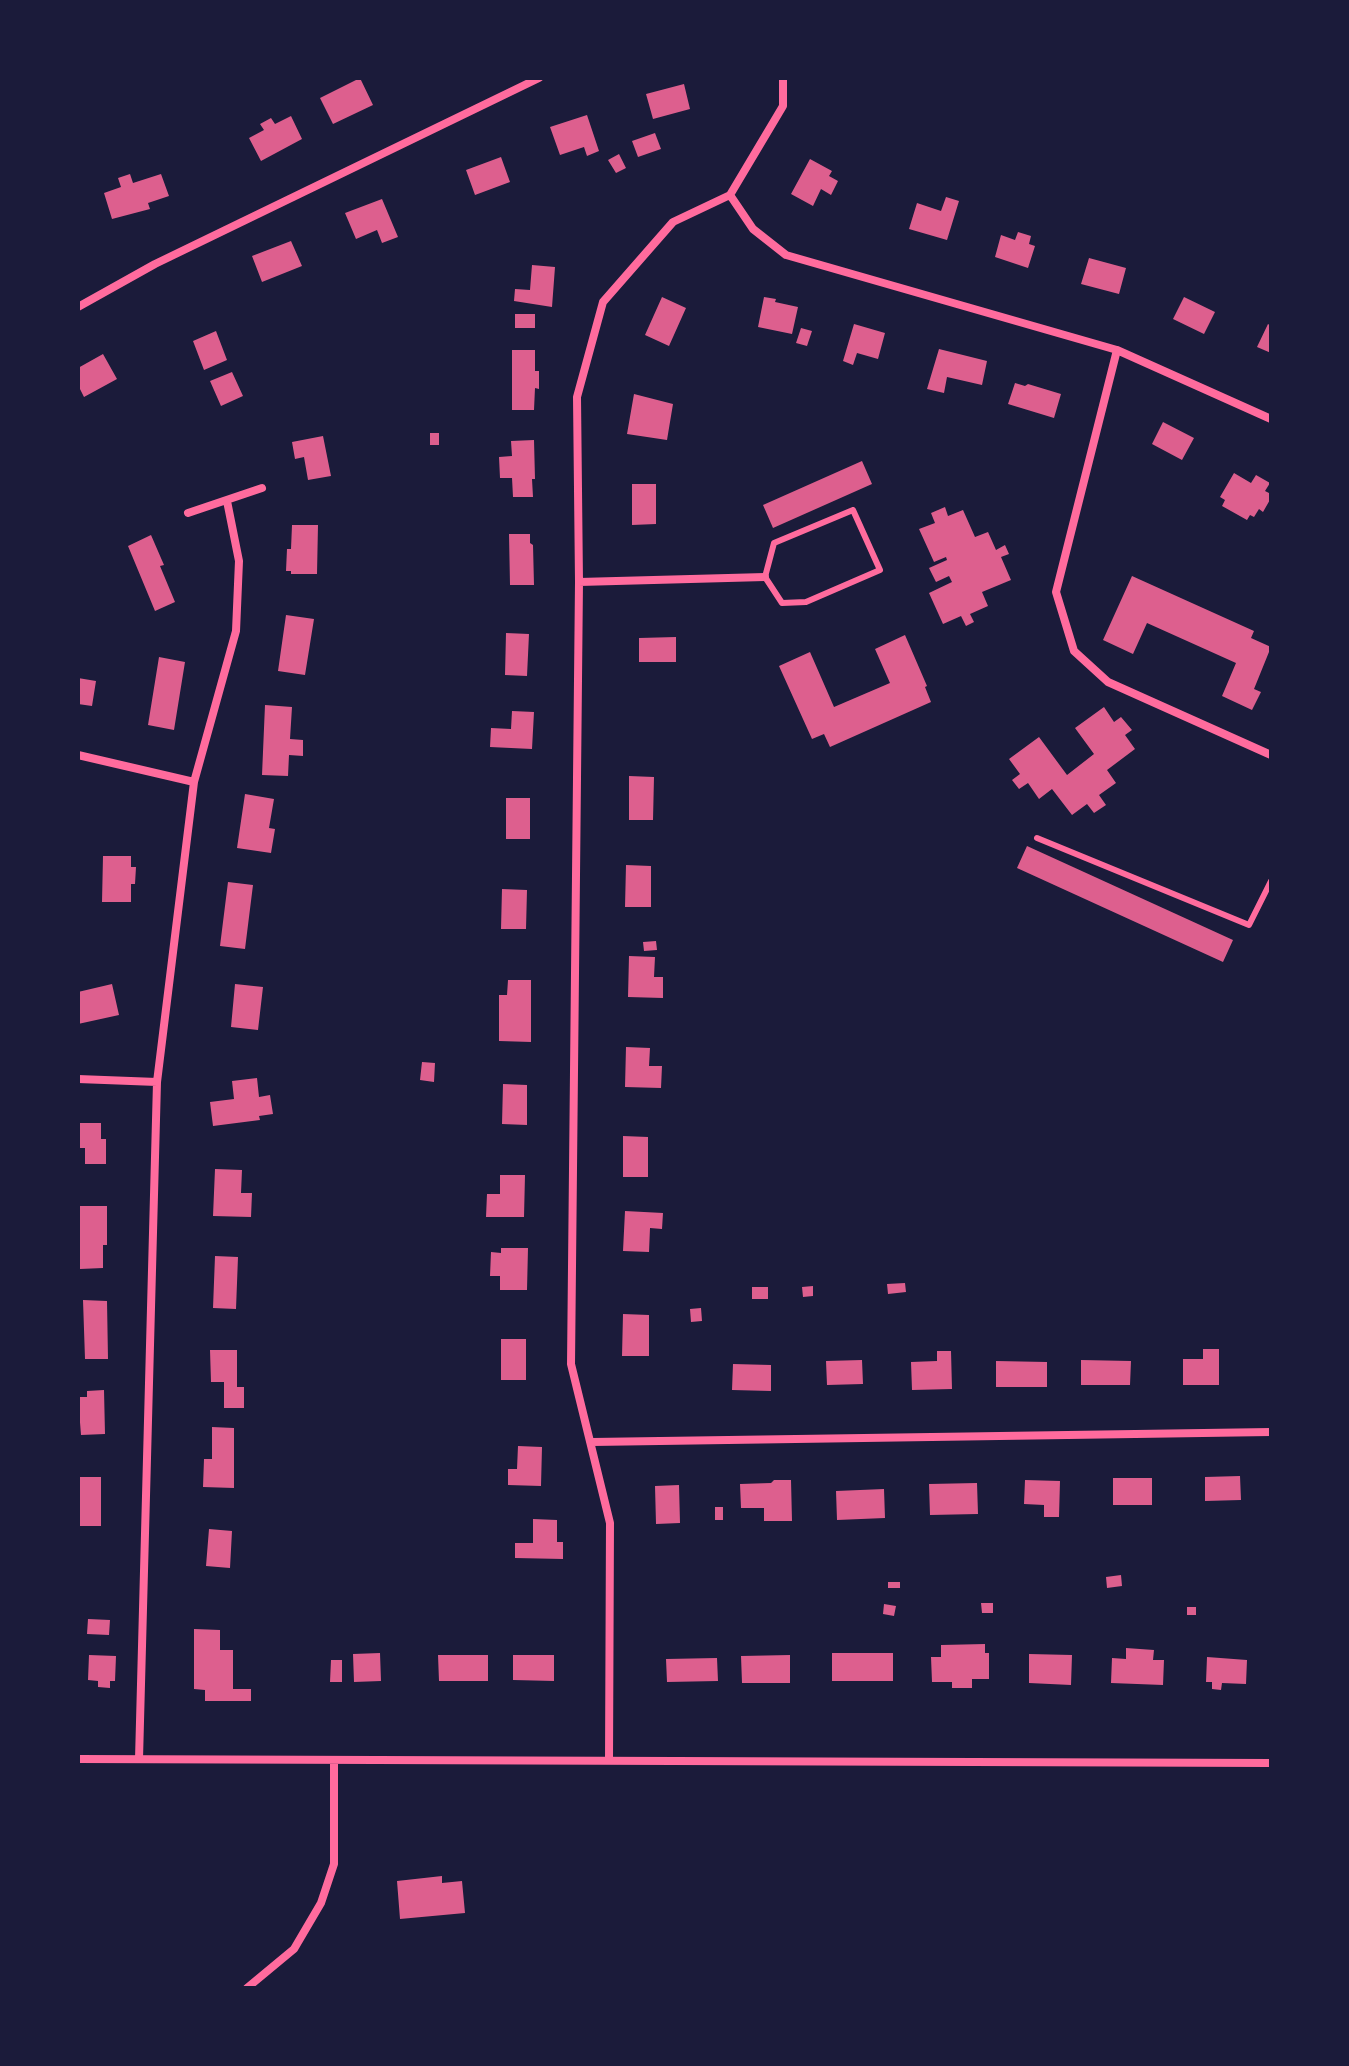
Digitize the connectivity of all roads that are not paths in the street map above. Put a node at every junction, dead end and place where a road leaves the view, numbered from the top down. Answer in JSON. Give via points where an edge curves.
{"nodes":[{"id":1,"x":539,"y":78,"type":"edge"},
{"id":2,"x":783,"y":78,"type":"edge"},
{"id":3,"x":730,"y":195,"type":"junction"},
{"id":4,"x":78,"y":307,"type":"edge"},
{"id":5,"x":1117,"y":350,"type":"junction"},
{"id":6,"x":1271,"y":419,"type":"edge"},
{"id":7,"x":262,"y":488,"type":"dead end"},
{"id":8,"x":227,"y":501,"type":"junction"},
{"id":9,"x":188,"y":513,"type":"dead end"},
{"id":10,"x":765,"y":577,"type":"junction"},
{"id":11,"x":579,"y":582,"type":"junction"},
{"id":12,"x":1271,"y":754,"type":"edge"},
{"id":13,"x":78,"y":755,"type":"edge"},
{"id":14,"x":194,"y":782,"type":"junction"},
{"id":15,"x":1037,"y":838,"type":"dead end"},
{"id":16,"x":1271,"y":881,"type":"edge"},
{"id":17,"x":78,"y":1079,"type":"edge"},
{"id":18,"x":157,"y":1082,"type":"junction"},
{"id":19,"x":1271,"y":1432,"type":"edge"},
{"id":20,"x":592,"y":1442,"type":"junction"},
{"id":21,"x":78,"y":1759,"type":"edge"},
{"id":22,"x":139,"y":1759,"type":"junction"},
{"id":23,"x":609,"y":1761,"type":"junction"},
{"id":24,"x":334,"y":1762,"type":"junction"},
{"id":25,"x":1271,"y":1763,"type":"edge"},
{"id":26,"x":247,"y":1988,"type":"edge"}],
"edges":[{"from":1,"to":4,"type":"street","via":[[155,264]]},
{"from":2,"to":3,"type":"street","via":[[783,106]]},
{"from":3,"to":5,"type":"street","via":[[753,229],[786,255]]},
{"from":3,"to":11,"type":"street","via":[[673,222],[603,302],[577,397]]},
{"from":5,"to":6,"type":"street"},
{"from":5,"to":12,"type":"street","via":[[1056,592],[1074,651],[1108,682]]},
{"from":7,"to":8,"type":"street"},
{"from":8,"to":9,"type":"street"},
{"from":8,"to":14,"type":"street","via":[[239,561],[236,631]]},
{"from":10,"to":10,"type":"lane","via":[[782,603],[806,602],[880,570],[853,510],[774,543]]},
{"from":10,"to":11,"type":"street"},
{"from":11,"to":20,"type":"street","via":[[571,1364]]},
{"from":13,"to":14,"type":"street"},
{"from":14,"to":18,"type":"street"},
{"from":15,"to":16,"type":"lane","via":[[1249,925]]},
{"from":17,"to":18,"type":"street"},
{"from":18,"to":22,"type":"street"},
{"from":19,"to":20,"type":"street"},
{"from":20,"to":23,"type":"street","via":[[610,1523]]},
{"from":21,"to":22,"type":"street"},
{"from":22,"to":24,"type":"street"},
{"from":23,"to":24,"type":"street"},
{"from":23,"to":25,"type":"street"},
{"from":24,"to":26,"type":"street","via":[[334,1864],[321,1903],[294,1949]]}]}
